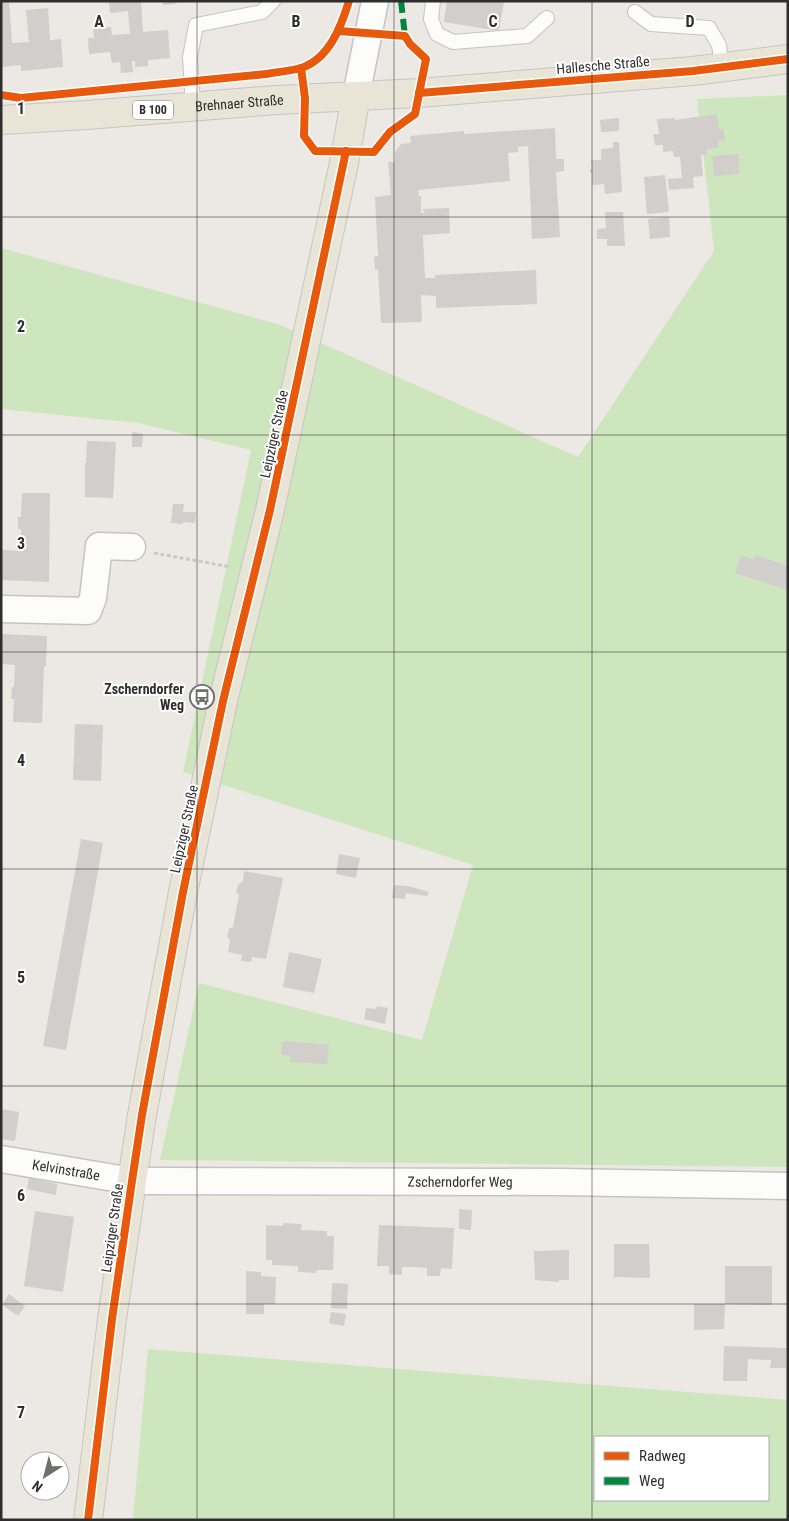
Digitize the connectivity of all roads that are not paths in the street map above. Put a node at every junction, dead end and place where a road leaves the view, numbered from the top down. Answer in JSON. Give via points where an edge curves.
{"nodes":[{"id":1,"x":273,"y":1,"type":"edge"},
{"id":2,"x":375,"y":1,"type":"edge"},
{"id":3,"x":433,"y":1,"type":"edge"},
{"id":4,"x":635,"y":12,"type":"dead end"},
{"id":5,"x":547,"y":18,"type":"dead end"},
{"id":6,"x":788,"y":59,"type":"edge"},
{"id":7,"x":722,"y":66,"type":"junction"},
{"id":8,"x":356,"y":96,"type":"junction"},
{"id":9,"x":193,"y":107,"type":"junction"},
{"id":10,"x":1,"y":120,"type":"edge"},
{"id":11,"x":132,"y":547,"type":"dead end"},
{"id":12,"x":1,"y":609,"type":"edge"},
{"id":13,"x":1,"y":1159,"type":"edge"},
{"id":14,"x":132,"y":1180,"type":"junction"},
{"id":15,"x":788,"y":1186,"type":"edge"},
{"id":16,"x":88,"y":1520,"type":"edge"}],
"edges":[{"from":1,"to":9,"type":"lane","via":[[262,12],[196,25],[190,57]]},
{"from":2,"to":8,"type":"street"},
{"from":3,"to":5,"type":"lane","via":[[431,19],[436,34],[453,42],[527,36]]},
{"from":4,"to":7,"type":"lane","via":[[652,24],[709,28],[719,45]]},
{"from":6,"to":7,"type":"main road","name":"Hallesche Straße","number":"B 100"},
{"from":7,"to":8,"type":"main road","name":"Hallesche Straße","number":"B 100","via":[[693,71]]},
{"from":8,"to":9,"type":"main road","name":"Brehnaer Straße","number":"B 100"},
{"from":8,"to":14,"type":"main road","name":"Leipziger Straße","via":[[297,386],[223,701],[183,892]]},
{"from":9,"to":10,"type":"main road","name":"Brehnaer Straße","number":"B 100"},
{"from":11,"to":12,"type":"street","via":[[100,546],[93,598],[88,611]]},
{"from":13,"to":14,"type":"street","name":"Kelvinstraße"},
{"from":14,"to":15,"type":"street","name":"Zscherndorfer Weg"},
{"from":14,"to":16,"type":"main road","name":"Leipziger Straße"}]}
